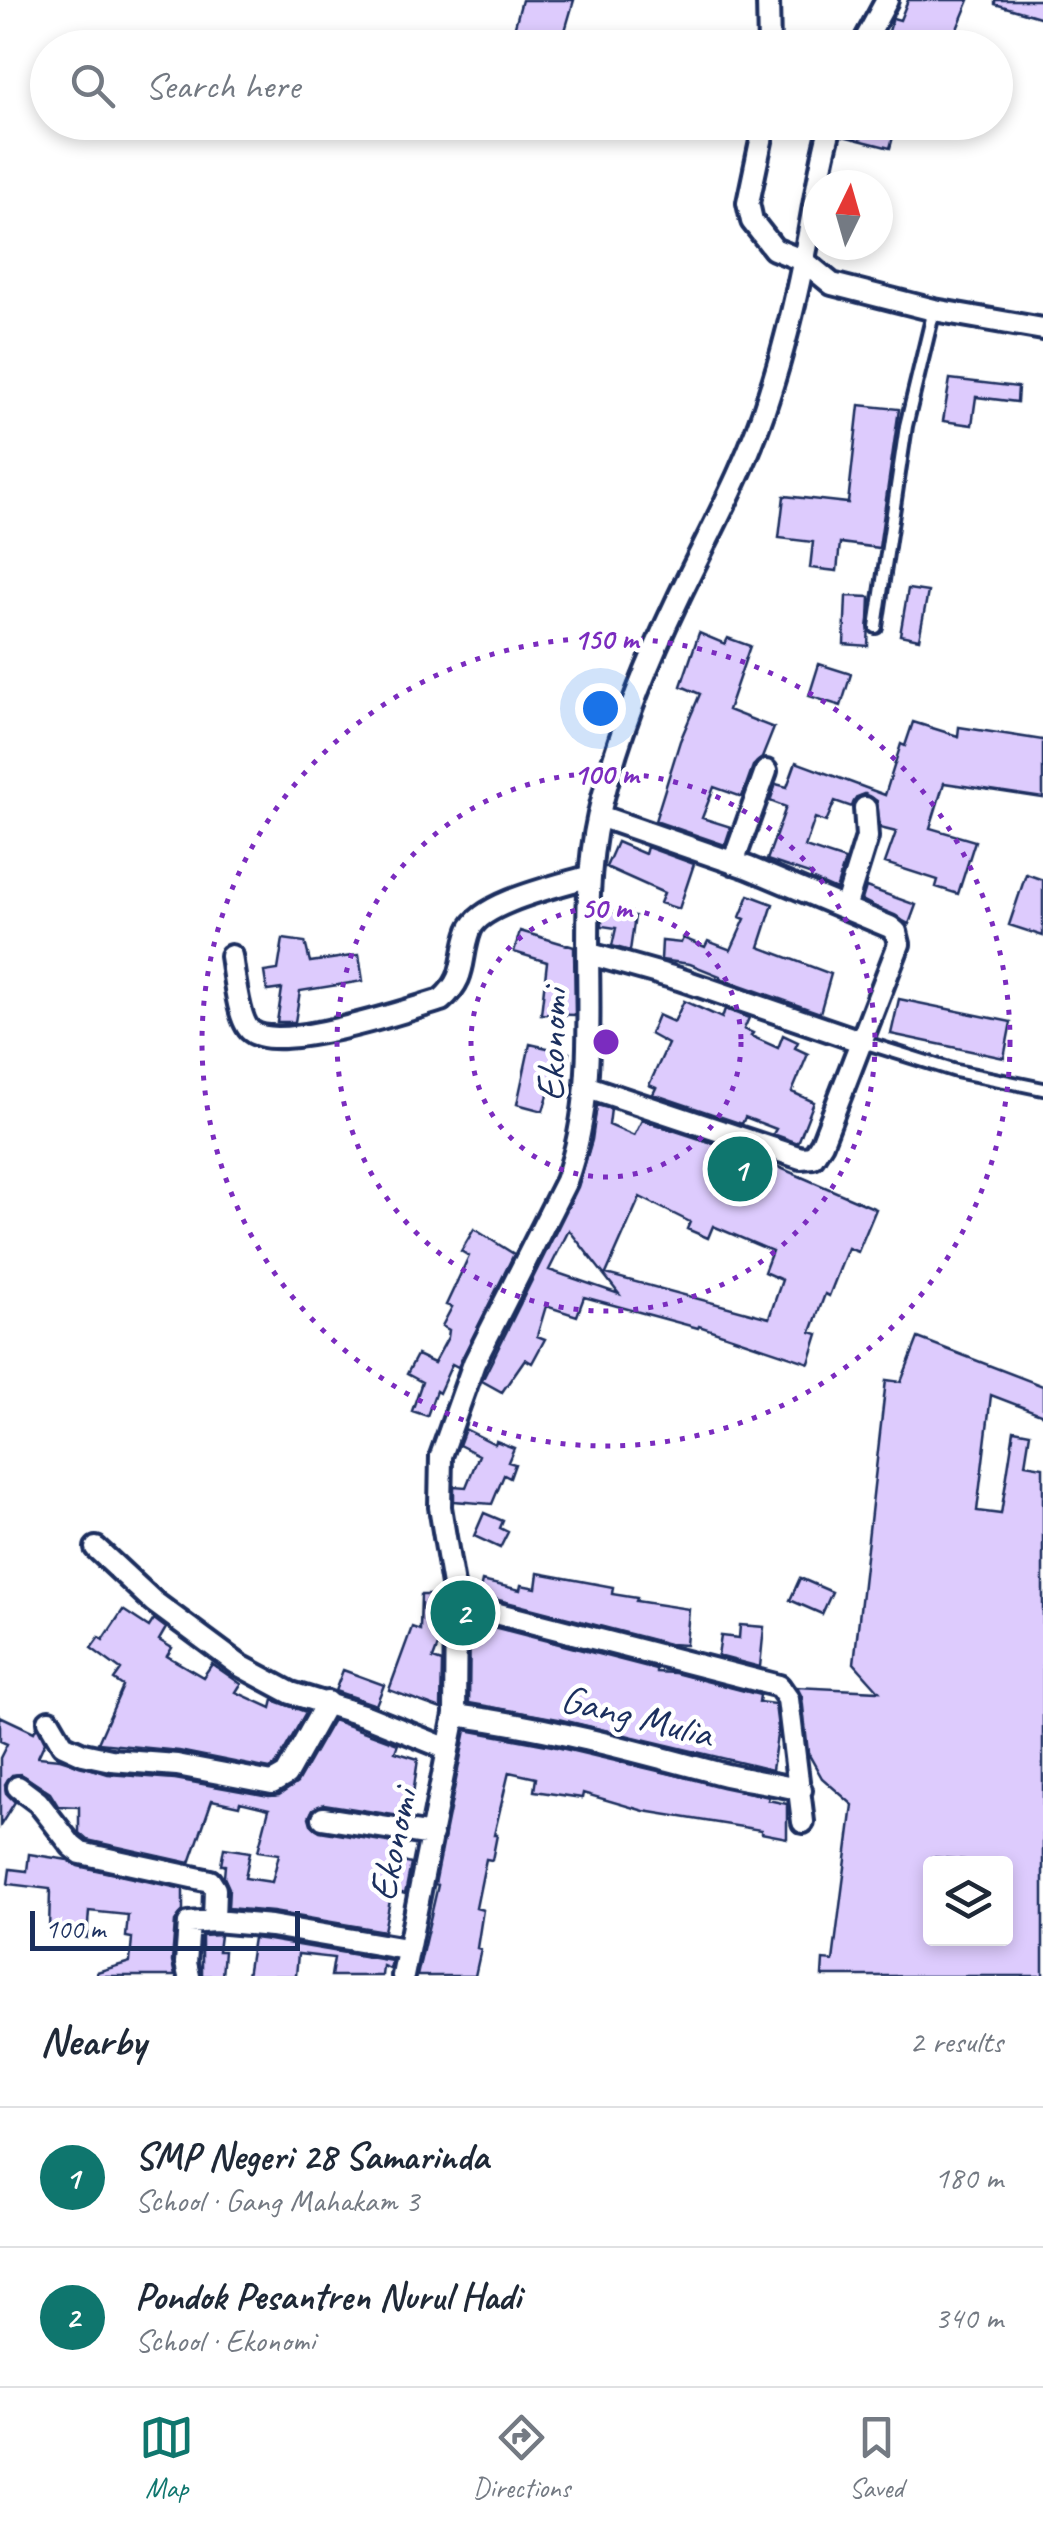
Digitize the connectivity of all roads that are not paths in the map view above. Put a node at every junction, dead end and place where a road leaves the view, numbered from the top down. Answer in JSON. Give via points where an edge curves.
{"nodes":[{"id":1,"x":768,"y":0,"type":"edge"},
{"id":2,"x":887,"y":0,"type":"edge"},
{"id":3,"x":768,"y":30,"type":"edge"},
{"id":4,"x":870,"y":30,"type":"edge"},
{"id":5,"x":761,"y":140,"type":"edge"},
{"id":6,"x":828,"y":140,"type":"edge"},
{"id":7,"x":804,"y":261,"type":"junction"},
{"id":8,"x":934,"y":310,"type":"junction"},
{"id":9,"x":1043,"y":329,"type":"edge"},
{"id":10,"x":876,"y":627,"type":"dead end"},
{"id":11,"x":766,"y":771,"type":"dead end"},
{"id":12,"x":865,"y":808,"type":"dead end"},
{"id":13,"x":599,"y":816,"type":"junction"},
{"id":14,"x":733,"y":863,"type":"junction"},
{"id":15,"x":590,"y":876,"type":"junction"},
{"id":16,"x":845,"y":908,"type":"junction"},
{"id":17,"x":590,"y":954,"type":"junction"},
{"id":18,"x":231,"y":956,"type":"dead end"},
{"id":19,"x":863,"y":1042,"type":"junction"},
{"id":20,"x":588,"y":1087,"type":"junction"},
{"id":21,"x":1043,"y":1089,"type":"edge"},
{"id":22,"x":96,"y":1548,"type":"dead end"},
{"id":23,"x":456,"y":1603,"type":"junction"},
{"id":24,"x":326,"y":1702,"type":"junction"},
{"id":25,"x":455,"y":1714,"type":"junction"},
{"id":26,"x":48,"y":1721,"type":"dead end"},
{"id":27,"x":448,"y":1749,"type":"junction"},
{"id":28,"x":18,"y":1787,"type":"dead end"},
{"id":29,"x":801,"y":1790,"type":"junction"},
{"id":30,"x":323,"y":1818,"type":"dead end"},
{"id":31,"x":803,"y":1822,"type":"dead end"},
{"id":32,"x":432,"y":1836,"type":"junction"},
{"id":33,"x":214,"y":1921,"type":"junction"},
{"id":34,"x":406,"y":1948,"type":"junction"},
{"id":35,"x":190,"y":1976,"type":"edge"},
{"id":36,"x":403,"y":1976,"type":"edge"}],
"edges":[{"from":1,"to":3,"type":"street"},
{"from":2,"to":4,"type":"street"},
{"from":5,"to":7,"type":"street","via":[[748,203],[752,221],[774,249]]},
{"from":6,"to":7,"type":"street","name":"Ekonomi"},
{"from":7,"to":8,"type":"street","via":[[832,284]]},
{"from":7,"to":13,"type":"street","name":"Ekonomi","via":[[769,395],[638,690]]},
{"from":8,"to":9,"type":"street"},
{"from":8,"to":10,"type":"lane","via":[[906,426]]},
{"from":11,"to":14,"type":"street"},
{"from":12,"to":16,"type":"street","via":[[867,837]]},
{"from":13,"to":14,"type":"street"},
{"from":13,"to":15,"type":"street","name":"Ekonomi"},
{"from":14,"to":16,"type":"street"},
{"from":15,"to":17,"type":"street","name":"Ekonomi"},
{"from":15,"to":18,"type":"street","via":[[481,915],[471,927],[462,974],[440,1000],[322,1032],[280,1040],[253,1033],[244,1022]]},
{"from":16,"to":19,"type":"street","via":[[890,927],[899,938]]},
{"from":17,"to":19,"type":"street"},
{"from":17,"to":20,"type":"street","name":"Ekonomi"},
{"from":19,"to":20,"type":"street","via":[[822,1143],[808,1158]]},
{"from":19,"to":21,"type":"lane"},
{"from":20,"to":23,"type":"street","name":"Ekonomi","via":[[566,1180],[474,1364],[441,1456],[440,1507]]},
{"from":22,"to":24,"type":"street","via":[[238,1666]]},
{"from":23,"to":25,"type":"street","name":"Ekonomi"},
{"from":23,"to":29,"type":"street","via":[[779,1686],[788,1700]]},
{"from":24,"to":26,"type":"street","via":[[279,1782],[83,1754],[63,1745]]},
{"from":24,"to":27,"type":"street"},
{"from":25,"to":27,"type":"street","name":"Ekonomi"},
{"from":25,"to":29,"type":"street","name":"Gang Mulia","via":[[515,1722]]},
{"from":27,"to":32,"type":"street","name":"Ekonomi"},
{"from":28,"to":33,"type":"street","via":[[81,1853],[210,1880],[216,1889]]},
{"from":29,"to":31,"type":"street"},
{"from":30,"to":32,"type":"street"},
{"from":32,"to":34,"type":"street","name":"Ekonomi"},
{"from":33,"to":34,"type":"street"},
{"from":33,"to":35,"type":"street","via":[[189,1923]]},
{"from":34,"to":36,"type":"street","name":"Ekonomi"}]}
